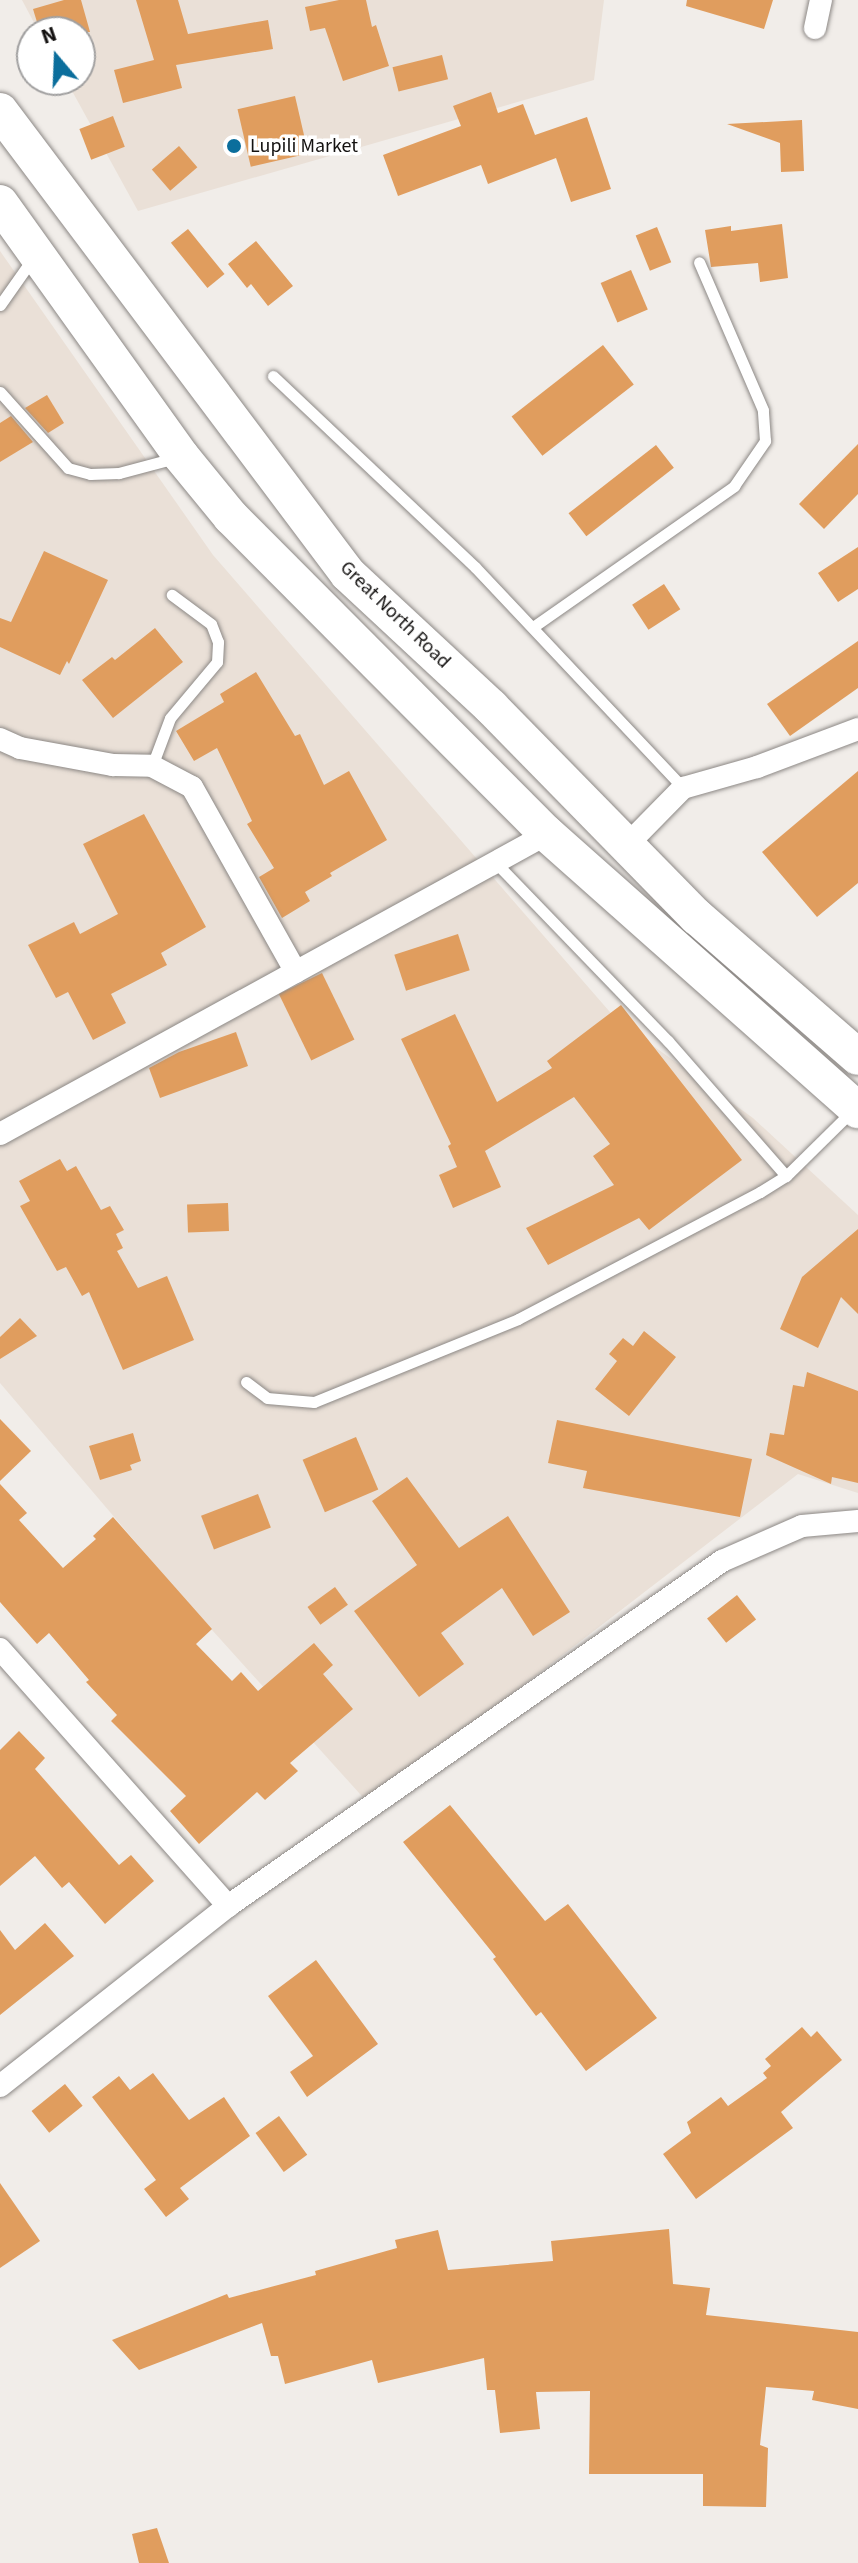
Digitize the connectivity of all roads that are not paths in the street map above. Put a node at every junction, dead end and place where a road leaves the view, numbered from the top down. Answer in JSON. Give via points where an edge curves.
{"nodes":[{"id":1,"x":821,"y":0,"type":"edge"},
{"id":2,"x":815,"y":28,"type":"dead end"},
{"id":3,"x":0,"y":111,"type":"edge"},
{"id":4,"x":0,"y":203,"type":"edge"},
{"id":5,"x":36,"y":255,"type":"junction"},
{"id":6,"x":699,"y":262,"type":"dead end"},
{"id":7,"x":0,"y":305,"type":"edge"},
{"id":8,"x":273,"y":376,"type":"dead end"},
{"id":9,"x":0,"y":392,"type":"edge"},
{"id":10,"x":181,"y":456,"type":"junction"},
{"id":11,"x":172,"y":595,"type":"dead end"},
{"id":12,"x":533,"y":627,"type":"junction"},
{"id":13,"x":858,"y":729,"type":"edge"},
{"id":14,"x":0,"y":739,"type":"edge"},
{"id":15,"x":152,"y":766,"type":"junction"},
{"id":16,"x":683,"y":788,"type":"junction"},
{"id":17,"x":547,"y":834,"type":"junction"},
{"id":18,"x":625,"y":847,"type":"junction"},
{"id":19,"x":496,"y":863,"type":"junction"},
{"id":20,"x":296,"y":972,"type":"junction"},
{"id":21,"x":858,"y":1057,"type":"edge"},
{"id":22,"x":857,"y":1109,"type":"edge"},
{"id":23,"x":0,"y":1134,"type":"edge"},
{"id":24,"x":786,"y":1176,"type":"junction"},
{"id":25,"x":246,"y":1382,"type":"dead end"},
{"id":26,"x":858,"y":1521,"type":"edge"},
{"id":27,"x":0,"y":1649,"type":"edge"},
{"id":28,"x":228,"y":1906,"type":"junction"},
{"id":29,"x":0,"y":2086,"type":"edge"}],
"edges":[{"from":1,"to":2,"type":"street"},
{"from":3,"to":18,"type":"main road","name":"Great North Road","via":[[348,574],[491,707]]},
{"from":4,"to":5,"type":"main road"},
{"from":5,"to":7,"type":"lane"},
{"from":5,"to":10,"type":"main road"},
{"from":6,"to":12,"type":"lane","via":[[763,410],[765,441],[734,486]]},
{"from":8,"to":12,"type":"lane"},
{"from":9,"to":10,"type":"lane","via":[[68,468],[119,473]]},
{"from":10,"to":17,"type":"main road","via":[[326,616]]},
{"from":11,"to":15,"type":"lane","via":[[211,624],[218,642],[217,662],[170,718]]},
{"from":12,"to":16,"type":"lane"},
{"from":13,"to":16,"type":"street"},
{"from":14,"to":15,"type":"street","via":[[20,748],[113,765]]},
{"from":15,"to":20,"type":"street","via":[[192,787]]},
{"from":16,"to":18,"type":"street"},
{"from":17,"to":19,"type":"street"},
{"from":17,"to":22,"type":"main road"},
{"from":18,"to":21,"type":"main road","name":"Great North Road"},
{"from":19,"to":20,"type":"street"},
{"from":19,"to":24,"type":"lane","via":[[668,1041]]},
{"from":20,"to":23,"type":"street"},
{"from":22,"to":24,"type":"lane"},
{"from":24,"to":25,"type":"lane","via":[[518,1319],[314,1402],[267,1398]]},
{"from":26,"to":28,"type":"street","via":[[802,1526],[722,1561]]},
{"from":27,"to":28,"type":"street"},
{"from":28,"to":29,"type":"street"}]}
